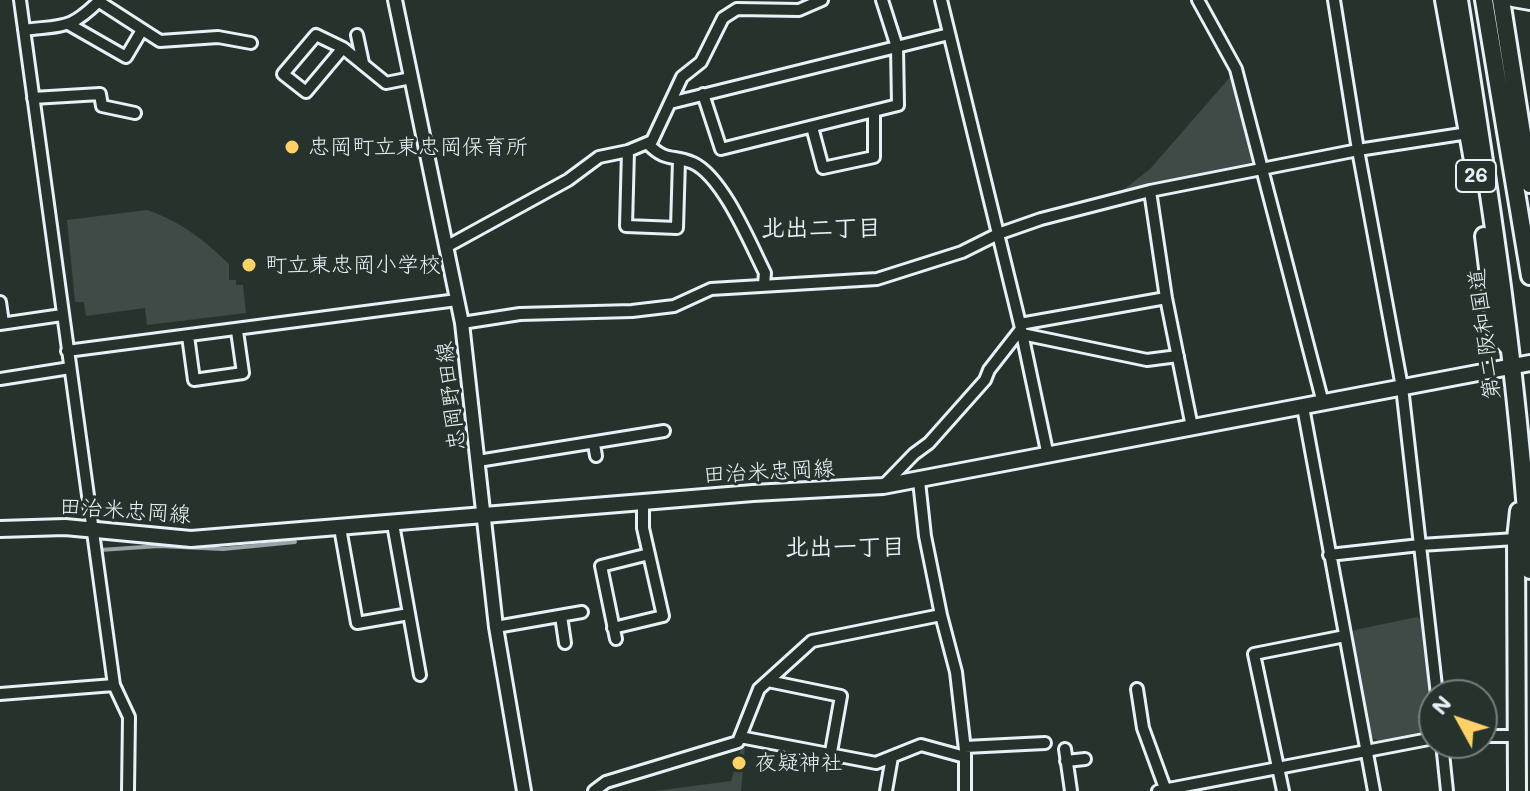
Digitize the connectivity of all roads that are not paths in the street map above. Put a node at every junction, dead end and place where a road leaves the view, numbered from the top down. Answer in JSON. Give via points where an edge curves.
{"nodes":[{"id":1,"x":20,"y":0,"type":"edge"},
{"id":2,"x":395,"y":0,"type":"edge"},
{"id":3,"x":822,"y":0,"type":"edge"},
{"id":4,"x":882,"y":0,"type":"edge"},
{"id":5,"x":941,"y":0,"type":"edge"},
{"id":6,"x":1198,"y":0,"type":"edge"},
{"id":7,"x":1334,"y":0,"type":"edge"},
{"id":8,"x":1444,"y":0,"type":"edge"},
{"id":9,"x":1459,"y":0,"type":"edge"},
{"id":10,"x":1484,"y":0,"type":"edge"},
{"id":11,"x":1501,"y":0,"type":"edge"},
{"id":12,"x":1513,"y":0,"type":"edge"},
{"id":13,"x":99,"y":1,"type":"edge"},
{"id":14,"x":1530,"y":3,"type":"edge"},
{"id":15,"x":70,"y":25,"type":"junction"},
{"id":16,"x":24,"y":30,"type":"junction"},
{"id":17,"x":142,"y":30,"type":"junction"},
{"id":18,"x":949,"y":34,"type":"junction"},
{"id":19,"x":357,"y":35,"type":"dead end"},
{"id":20,"x":251,"y":43,"type":"dead end"},
{"id":21,"x":897,"y":47,"type":"junction"},
{"id":22,"x":343,"y":48,"type":"junction"},
{"id":23,"x":363,"y":63,"type":"junction"},
{"id":24,"x":411,"y":78,"type":"junction"},
{"id":25,"x":703,"y":94,"type":"junction"},
{"id":26,"x":33,"y":98,"type":"junction"},
{"id":27,"x":670,"y":103,"type":"junction"},
{"id":28,"x":874,"y":111,"type":"junction"},
{"id":29,"x":135,"y":113,"type":"dead end"},
{"id":30,"x":812,"y":127,"type":"junction"},
{"id":31,"x":1468,"y":133,"type":"junction"},
{"id":32,"x":648,"y":144,"type":"junction"},
{"id":33,"x":1358,"y":150,"type":"junction"},
{"id":34,"x":628,"y":151,"type":"junction"},
{"id":35,"x":679,"y":160,"type":"junction"},
{"id":36,"x":1262,"y":167,"type":"junction"},
{"id":37,"x":1530,"y":184,"type":"edge"},
{"id":38,"x":1150,"y":191,"type":"junction"},
{"id":39,"x":998,"y":234,"type":"junction"},
{"id":40,"x":446,"y":247,"type":"junction"},
{"id":41,"x":1530,"y":276,"type":"edge"},
{"id":42,"x":764,"y":284,"type":"junction"},
{"id":43,"x":1166,"y":298,"type":"junction"},
{"id":44,"x":457,"y":300,"type":"junction"},
{"id":45,"x":0,"y":302,"type":"edge"},
{"id":46,"x":62,"y":315,"type":"junction"},
{"id":47,"x":1,"y":323,"type":"edge"},
{"id":48,"x":462,"y":323,"type":"junction"},
{"id":49,"x":1021,"y":329,"type":"junction"},
{"id":50,"x":237,"y":331,"type":"junction"},
{"id":51,"x":188,"y":336,"type":"junction"},
{"id":52,"x":1509,"y":348,"type":"junction"},
{"id":53,"x":67,"y":351,"type":"junction"},
{"id":54,"x":1178,"y":356,"type":"junction"},
{"id":55,"x":1530,"y":363,"type":"edge"},
{"id":56,"x":1511,"y":366,"type":"junction"},
{"id":57,"x":70,"y":368,"type":"junction"},
{"id":58,"x":0,"y":379,"type":"edge"},
{"id":59,"x":1402,"y":387,"type":"junction"},
{"id":60,"x":1323,"y":403,"type":"junction"},
{"id":61,"x":1303,"y":407,"type":"junction"},
{"id":62,"x":1192,"y":427,"type":"junction"},
{"id":63,"x":664,"y":431,"type":"dead end"},
{"id":64,"x":594,"y":444,"type":"junction"},
{"id":65,"x":596,"y":456,"type":"dead end"},
{"id":66,"x":1048,"y":456,"type":"junction"},
{"id":67,"x":478,"y":461,"type":"junction"},
{"id":68,"x":1524,"y":470,"type":"junction"},
{"id":69,"x":919,"y":481,"type":"junction"},
{"id":70,"x":883,"y":486,"type":"junction"},
{"id":71,"x":643,"y":502,"type":"junction"},
{"id":72,"x":484,"y":517,"type":"junction"},
{"id":73,"x":393,"y":524,"type":"junction"},
{"id":74,"x":340,"y":528,"type":"junction"},
{"id":75,"x":0,"y":529,"type":"edge"},
{"id":76,"x":91,"y":530,"type":"junction"},
{"id":77,"x":1516,"y":539,"type":"junction"},
{"id":78,"x":1420,"y":545,"type":"junction"},
{"id":79,"x":649,"y":554,"type":"junction"},
{"id":80,"x":1329,"y":555,"type":"junction"},
{"id":81,"x":1530,"y":570,"type":"edge"},
{"id":82,"x":582,"y":612,"type":"dead end"},
{"id":83,"x":409,"y":614,"type":"junction"},
{"id":84,"x":941,"y":615,"type":"junction"},
{"id":85,"x":561,"y":616,"type":"junction"},
{"id":86,"x":496,"y":627,"type":"junction"},
{"id":87,"x":1345,"y":636,"type":"junction"},
{"id":88,"x":565,"y":643,"type":"dead end"},
{"id":89,"x":420,"y":675,"type":"dead end"},
{"id":90,"x":1435,"y":679,"type":"edge"},
{"id":91,"x":768,"y":681,"type":"junction"},
{"id":92,"x":114,"y":685,"type":"junction"},
{"id":93,"x":1137,"y":689,"type":"dead end"},
{"id":94,"x":0,"y":694,"type":"edge"},
{"id":95,"x":1498,"y":736,"type":"edge"},
{"id":96,"x":1517,"y":736,"type":"junction"},
{"id":97,"x":740,"y":737,"type":"junction"},
{"id":98,"x":1418,"y":741,"type":"edge"},
{"id":99,"x":1045,"y":743,"type":"dead end"},
{"id":100,"x":831,"y":752,"type":"junction"},
{"id":101,"x":965,"y":752,"type":"junction"},
{"id":102,"x":1366,"y":752,"type":"junction"},
{"id":103,"x":892,"y":757,"type":"junction"},
{"id":104,"x":1085,"y":759,"type":"dead end"},
{"id":105,"x":1444,"y":759,"type":"edge"},
{"id":106,"x":1278,"y":769,"type":"junction"},
{"id":107,"x":128,"y":791,"type":"edge"},
{"id":108,"x":524,"y":791,"type":"edge"},
{"id":109,"x":594,"y":791,"type":"edge"},
{"id":110,"x":886,"y":791,"type":"edge"},
{"id":111,"x":965,"y":791,"type":"edge"},
{"id":112,"x":1071,"y":791,"type":"edge"},
{"id":113,"x":1164,"y":791,"type":"edge"},
{"id":114,"x":1283,"y":791,"type":"edge"},
{"id":115,"x":1374,"y":791,"type":"edge"},
{"id":116,"x":1447,"y":791,"type":"edge"},
{"id":117,"x":1517,"y":791,"type":"edge"}],
"edges":[{"from":1,"to":16,"type":"street"},
{"from":2,"to":24,"type":"street","name":"忠岡野田線"},
{"from":3,"to":27,"type":"street","via":[[799,10],[737,9],[723,18],[701,62],[682,77]]},
{"from":4,"to":21,"type":"street"},
{"from":5,"to":18,"type":"street"},
{"from":6,"to":36,"type":"street","via":[[1236,69]]},
{"from":7,"to":33,"type":"street"},
{"from":8,"to":31,"type":"highway","number":"26"},
{"from":9,"to":52,"type":"highway","name":"第二阪和国道","number":"26"},
{"from":10,"to":41,"type":"highway","number":"26"},
{"from":11,"to":37,"type":"highway","number":"26"},
{"from":12,"to":14,"type":"street"},
{"from":13,"to":15,"type":"street"},
{"from":13,"to":17,"type":"street"},
{"from":15,"to":16,"type":"street"},
{"from":15,"to":17,"type":"street","via":[[126,57]]},
{"from":16,"to":26,"type":"street"},
{"from":17,"to":20,"type":"street","via":[[160,41],[218,37]]},
{"from":18,"to":21,"type":"street"},
{"from":18,"to":39,"type":"street"},
{"from":19,"to":23,"type":"street"},
{"from":21,"to":25,"type":"street"},
{"from":21,"to":28,"type":"street","via":[[898,105]]},
{"from":22,"to":22,"type":"street","via":[[316,35],[283,74],[306,92]]},
{"from":22,"to":23,"type":"street"},
{"from":23,"to":24,"type":"street","via":[[386,83]]},
{"from":24,"to":40,"type":"street","name":"忠岡野田線"},
{"from":25,"to":27,"type":"street"},
{"from":25,"to":30,"type":"street","via":[[721,149]]},
{"from":26,"to":29,"type":"street","via":[[100,94],[102,106]]},
{"from":26,"to":46,"type":"street"},
{"from":27,"to":32,"type":"street"},
{"from":28,"to":30,"type":"street"},
{"from":28,"to":30,"type":"street","via":[[874,157],[823,168]]},
{"from":31,"to":33,"type":"street"},
{"from":31,"to":52,"type":"highway","number":"26","via":[[1496,332]]},
{"from":32,"to":34,"type":"street"},
{"from":32,"to":35,"type":"street","via":[[661,156]]},
{"from":33,"to":36,"type":"street"},
{"from":33,"to":59,"type":"street"},
{"from":34,"to":35,"type":"street","via":[[626,226],[677,228]]},
{"from":34,"to":40,"type":"street","via":[[599,157],[568,180]]},
{"from":35,"to":42,"type":"street","via":[[694,164],[722,190],[765,273]]},
{"from":36,"to":38,"type":"street"},
{"from":36,"to":60,"type":"street"},
{"from":38,"to":39,"type":"street"},
{"from":38,"to":43,"type":"street"},
{"from":39,"to":42,"type":"street","via":[[962,252],[877,279]]},
{"from":39,"to":49,"type":"street"},
{"from":40,"to":44,"type":"street","name":"忠岡野田線"},
{"from":42,"to":48,"type":"street","via":[[711,289],[674,306],[520,314]]},
{"from":43,"to":49,"type":"street"},
{"from":43,"to":54,"type":"street"},
{"from":44,"to":48,"type":"street","name":"忠岡野田線"},
{"from":44,"to":50,"type":"street"},
{"from":45,"to":47,"type":"street"},
{"from":46,"to":47,"type":"street"},
{"from":46,"to":53,"type":"street"},
{"from":48,"to":67,"type":"street","name":"忠岡野田線"},
{"from":49,"to":54,"type":"street","via":[[1147,360]]},
{"from":49,"to":66,"type":"street"},
{"from":49,"to":70,"type":"street","via":[[985,380]]},
{"from":50,"to":51,"type":"street"},
{"from":50,"to":51,"type":"street","via":[[243,373],[194,380]]},
{"from":51,"to":53,"type":"street"},
{"from":52,"to":56,"type":"highway","name":"第二阪和国道","number":"26"},
{"from":53,"to":57,"type":"street"},
{"from":54,"to":62,"type":"street"},
{"from":55,"to":56,"type":"main road","name":"田治米忠岡線"},
{"from":56,"to":59,"type":"main road","name":"田治米忠岡線"},
{"from":56,"to":68,"type":"highway","name":"第二阪和国道","number":"26"},
{"from":57,"to":58,"type":"street"},
{"from":57,"to":76,"type":"street"},
{"from":59,"to":60,"type":"main road","name":"田治米忠岡線"},
{"from":59,"to":78,"type":"street"},
{"from":60,"to":61,"type":"main road","name":"田治米忠岡線"},
{"from":61,"to":62,"type":"main road","name":"田治米忠岡線"},
{"from":61,"to":80,"type":"street"},
{"from":62,"to":66,"type":"main road","name":"田治米忠岡線"},
{"from":63,"to":64,"type":"street","via":[[650,440]]},
{"from":64,"to":65,"type":"street"},
{"from":64,"to":67,"type":"street","via":[[538,458]]},
{"from":66,"to":69,"type":"main road","name":"田治米忠岡線"},
{"from":67,"to":72,"type":"street","name":"忠岡野田線"},
{"from":68,"to":77,"type":"highway","number":"26"},
{"from":68,"to":81,"type":"highway","name":"第二阪和国道","number":"26"},
{"from":69,"to":70,"type":"main road","name":"田治米忠岡線"},
{"from":69,"to":84,"type":"street"},
{"from":70,"to":71,"type":"main road","name":"田治米忠岡線"},
{"from":71,"to":72,"type":"main road","name":"田治米忠岡線"},
{"from":71,"to":79,"type":"street"},
{"from":72,"to":73,"type":"main road","name":"田治米忠岡線"},
{"from":72,"to":86,"type":"street","name":"忠岡野田線"},
{"from":73,"to":74,"type":"main road","name":"田治米忠岡線"},
{"from":73,"to":83,"type":"street"},
{"from":74,"to":76,"type":"main road","name":"田治米忠岡線","via":[[191,539]]},
{"from":74,"to":83,"type":"street","via":[[357,623]]},
{"from":75,"to":76,"type":"main road","name":"田治米忠岡線"},
{"from":76,"to":92,"type":"street"},
{"from":77,"to":78,"type":"street"},
{"from":77,"to":96,"type":"highway","number":"26"},
{"from":78,"to":80,"type":"street"},
{"from":78,"to":90,"type":"street"},
{"from":79,"to":79,"type":"street","via":[[663,616],[614,634],[601,566]]},
{"from":80,"to":87,"type":"street"},
{"from":82,"to":85,"type":"street"},
{"from":83,"to":89,"type":"street"},
{"from":84,"to":91,"type":"street","via":[[812,641]]},
{"from":84,"to":101,"type":"street","via":[[956,672]]},
{"from":85,"to":86,"type":"street"},
{"from":85,"to":88,"type":"street"},
{"from":86,"to":108,"type":"street","name":"忠岡野田線"},
{"from":87,"to":102,"type":"street"},
{"from":87,"to":106,"type":"street","via":[[1254,654]]},
{"from":91,"to":97,"type":"street","via":[[759,689]]},
{"from":91,"to":100,"type":"street","via":[[841,696]]},
{"from":92,"to":94,"type":"street"},
{"from":92,"to":107,"type":"street","via":[[129,717]]},
{"from":93,"to":113,"type":"street","via":[[1143,728]]},
{"from":95,"to":96,"type":"street"},
{"from":96,"to":117,"type":"highway","number":"26"},
{"from":97,"to":100,"type":"street"},
{"from":97,"to":109,"type":"street","via":[[738,742],[606,782]]},
{"from":98,"to":102,"type":"street"},
{"from":99,"to":101,"type":"street"},
{"from":100,"to":103,"type":"street","via":[[876,763]]},
{"from":101,"to":103,"type":"street","via":[[921,745]]},
{"from":101,"to":111,"type":"street"},
{"from":102,"to":106,"type":"street"},
{"from":102,"to":115,"type":"street"},
{"from":103,"to":110,"type":"street"},
{"from":104,"to":112,"type":"street","via":[[1066,755]]},
{"from":105,"to":116,"type":"street"},
{"from":106,"to":113,"type":"street"},
{"from":106,"to":114,"type":"street"}]}
